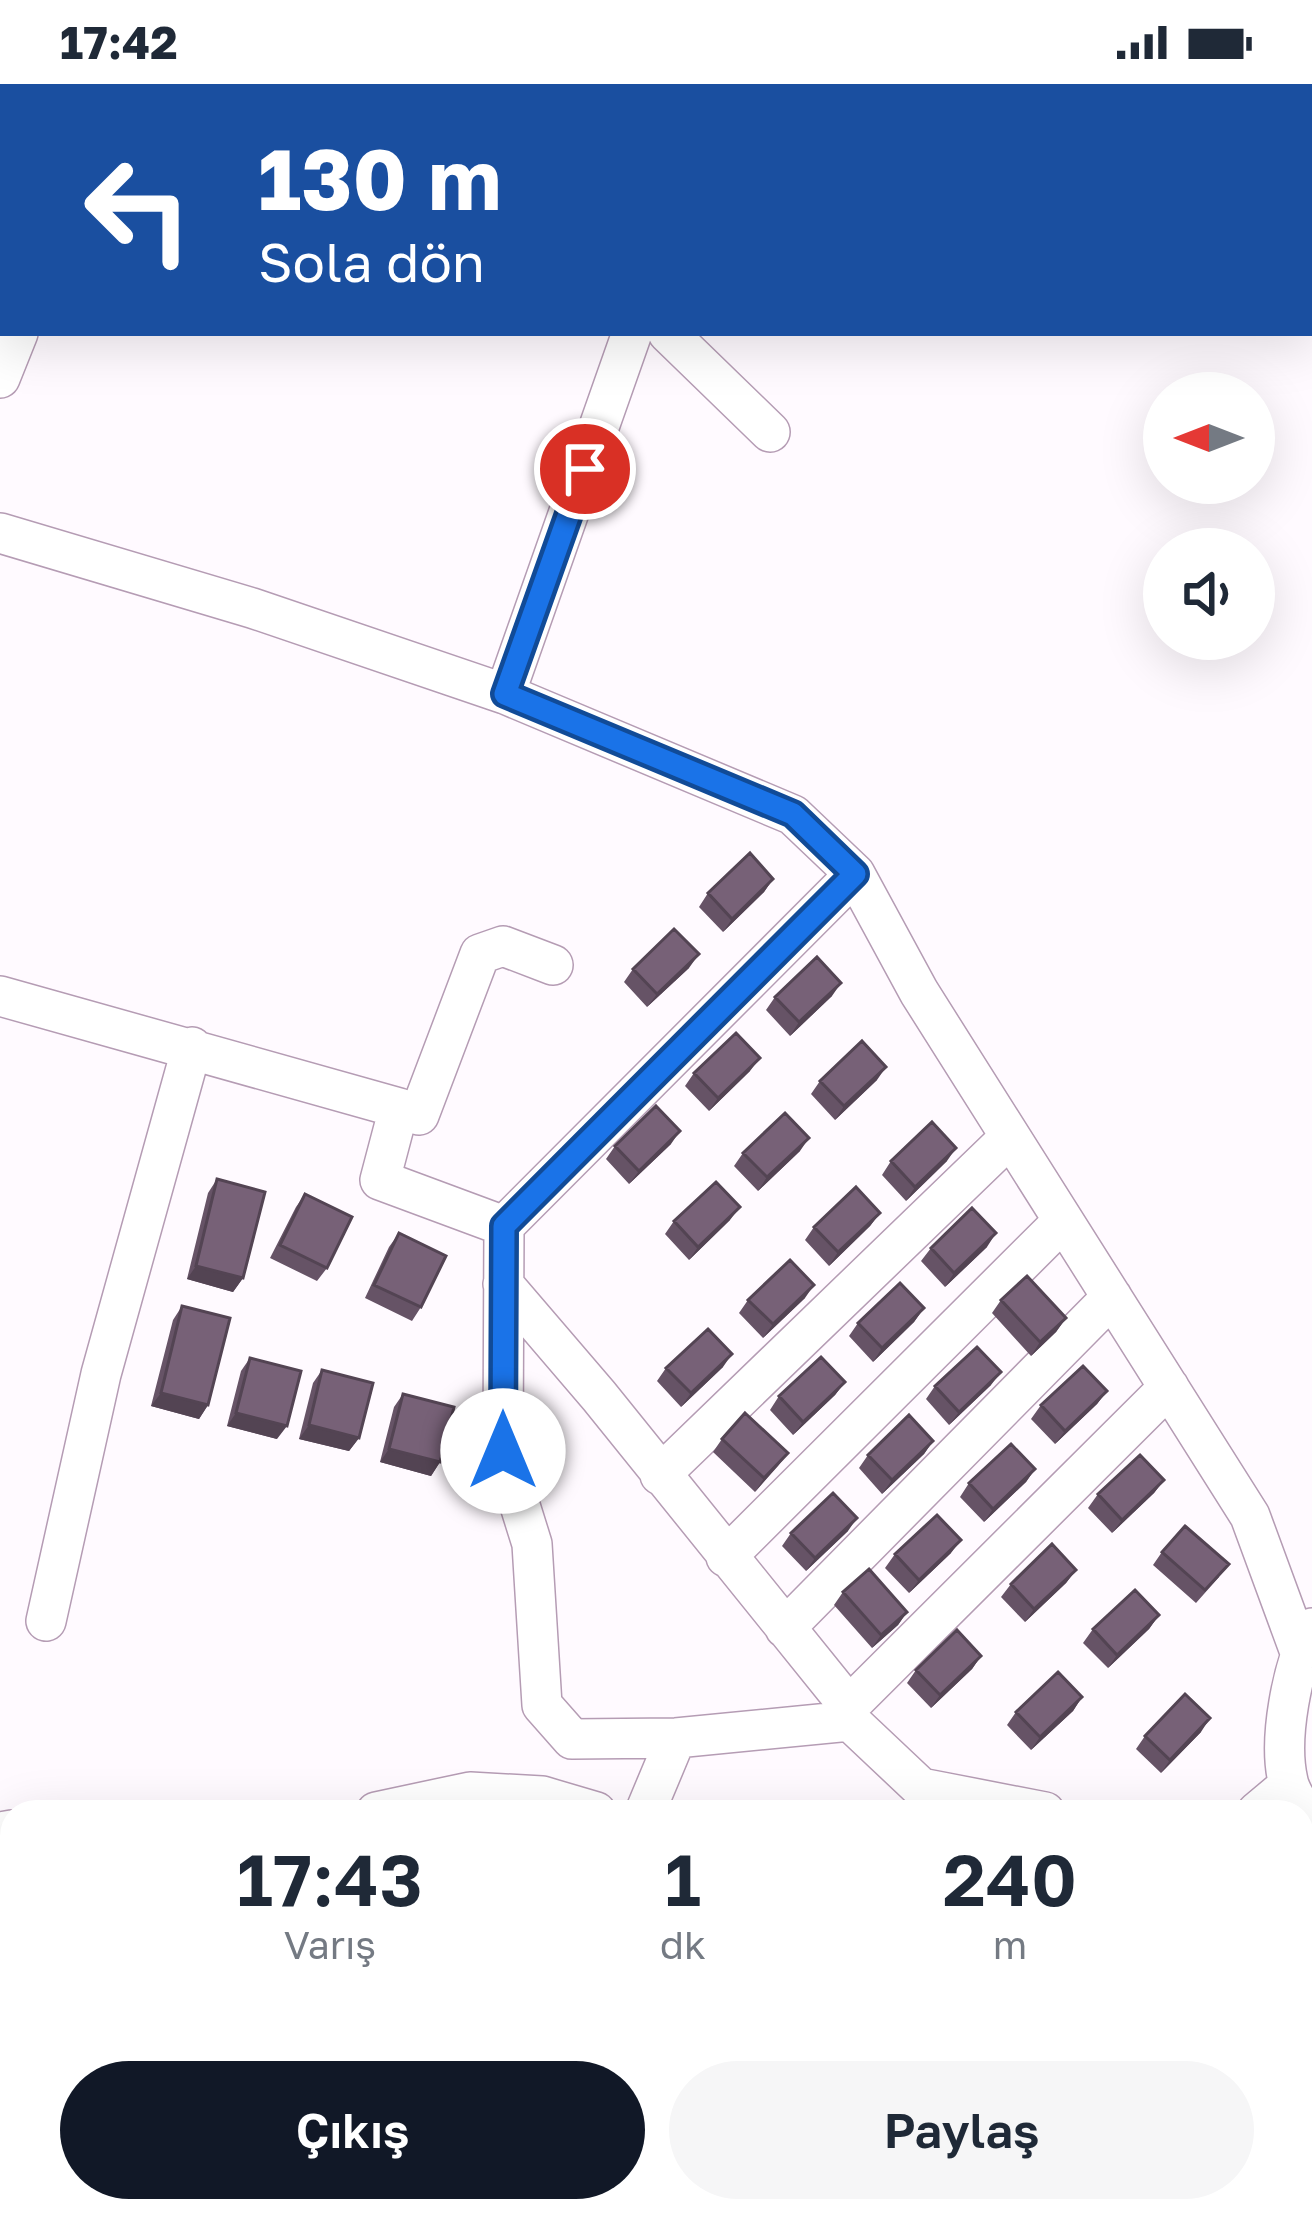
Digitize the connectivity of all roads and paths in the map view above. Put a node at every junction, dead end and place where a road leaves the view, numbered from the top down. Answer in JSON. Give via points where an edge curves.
{"nodes":[{"id":1,"x":17,"y":336,"type":"edge"},
{"id":2,"x":631,"y":336,"type":"edge"},
{"id":3,"x":671,"y":336,"type":"edge"},
{"id":4,"x":0,"y":379,"type":"edge"},
{"id":5,"x":770,"y":432,"type":"dead end"},
{"id":6,"x":0,"y":533,"type":"edge"},
{"id":7,"x":505,"y":694,"type":"junction"},
{"id":8,"x":855,"y":874,"type":"junction"},
{"id":9,"x":553,"y":965,"type":"dead end"},
{"id":10,"x":0,"y":996,"type":"edge"},
{"id":11,"x":192,"y":1047,"type":"junction"},
{"id":12,"x":400,"y":1108,"type":"junction"},
{"id":13,"x":1010,"y":1137,"type":"junction"},
{"id":14,"x":1064,"y":1222,"type":"junction"},
{"id":15,"x":504,"y":1226,"type":"junction"},
{"id":16,"x":503,"y":1284,"type":"junction"},
{"id":17,"x":1112,"y":1298,"type":"junction"},
{"id":18,"x":1168,"y":1388,"type":"junction"},
{"id":19,"x":660,"y":1475,"type":"junction"},
{"id":20,"x":726,"y":1557,"type":"junction"},
{"id":21,"x":46,"y":1621,"type":"dead end"},
{"id":22,"x":785,"y":1628,"type":"junction"},
{"id":23,"x":1306,"y":1640,"type":"edge"},
{"id":24,"x":850,"y":1714,"type":"junction"},
{"id":25,"x":676,"y":1738,"type":"junction"},
{"id":26,"x":1288,"y":1786,"type":"junction"},
{"id":27,"x":432,"y":1800,"type":"edge"},
{"id":28,"x":556,"y":1800,"type":"edge"},
{"id":29,"x":650,"y":1800,"type":"edge"},
{"id":30,"x":979,"y":1800,"type":"edge"},
{"id":31,"x":1271,"y":1800,"type":"edge"},
{"id":32,"x":1297,"y":1800,"type":"edge"}],
"edges":[{"from":1,"to":4,"type":"street"},
{"from":2,"to":7,"type":"street"},
{"from":3,"to":5,"type":"street"},
{"from":6,"to":7,"type":"street"},
{"from":7,"to":8,"type":"street","via":[[793,814]]},
{"from":8,"to":13,"type":"street"},
{"from":8,"to":15,"type":"street"},
{"from":9,"to":12,"type":"street","via":[[503,946],[480,954],[419,1115]]},
{"from":10,"to":11,"type":"street"},
{"from":11,"to":12,"type":"street"},
{"from":11,"to":21,"type":"street","via":[[101,1374]]},
{"from":12,"to":15,"type":"street","via":[[380,1180]]},
{"from":13,"to":14,"type":"street"},
{"from":13,"to":19,"type":"street"},
{"from":14,"to":17,"type":"street"},
{"from":14,"to":20,"type":"street"},
{"from":15,"to":16,"type":"street"},
{"from":16,"to":19,"type":"street"},
{"from":16,"to":25,"type":"street","via":[[503,1451],[532,1544],[542,1705],[572,1739]]},
{"from":17,"to":18,"type":"street"},
{"from":17,"to":22,"type":"street"},
{"from":18,"to":23,"type":"street","via":[[1250,1516]]},
{"from":18,"to":24,"type":"street"},
{"from":19,"to":20,"type":"street"},
{"from":20,"to":22,"type":"street"},
{"from":22,"to":24,"type":"street"},
{"from":23,"to":26,"type":"street","via":[[1284,1745]]},
{"from":24,"to":25,"type":"street"},
{"from":24,"to":30,"type":"street","via":[[921,1788]]},
{"from":25,"to":29,"type":"street"},
{"from":26,"to":31,"type":"street"},
{"from":26,"to":32,"type":"street"},
{"from":27,"to":28,"type":"street","via":[[470,1792]]}]}
